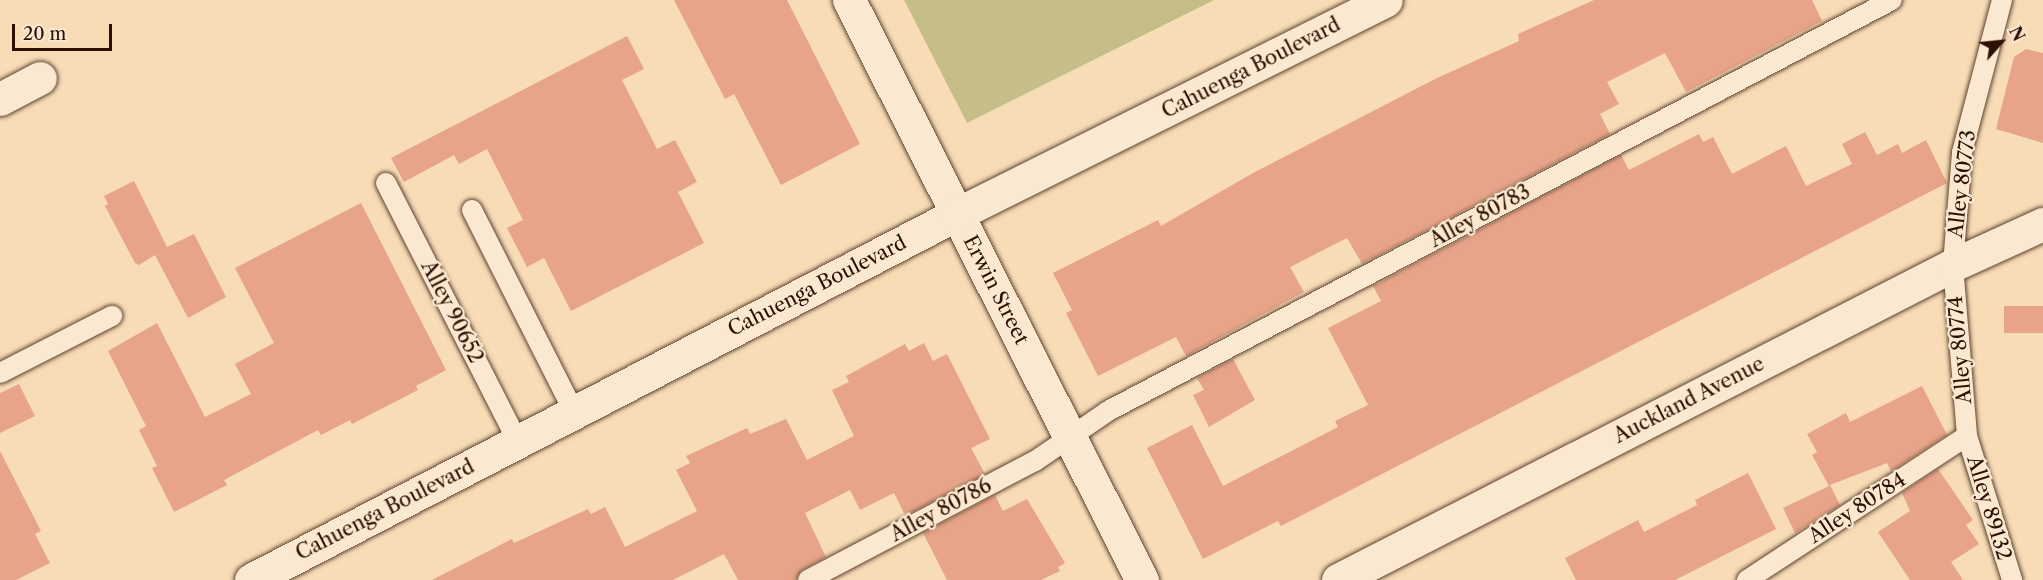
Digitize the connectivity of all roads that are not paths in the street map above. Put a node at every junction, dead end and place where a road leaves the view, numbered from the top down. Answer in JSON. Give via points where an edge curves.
{"nodes":[{"id":1,"x":849,"y":0,"type":"edge"},
{"id":2,"x":1386,"y":0,"type":"edge"},
{"id":3,"x":1892,"y":0,"type":"edge"},
{"id":4,"x":2001,"y":0,"type":"edge"},
{"id":5,"x":40,"y":78,"type":"dead end"},
{"id":6,"x":0,"y":99,"type":"edge"},
{"id":7,"x":386,"y":183,"type":"dead end"},
{"id":8,"x":472,"y":210,"type":"dead end"},
{"id":9,"x":957,"y":214,"type":"junction"},
{"id":10,"x":2043,"y":224,"type":"edge"},
{"id":11,"x":1953,"y":265,"type":"junction"},
{"id":12,"x":112,"y":316,"type":"dead end"},
{"id":13,"x":0,"y":373,"type":"edge"},
{"id":14,"x":574,"y":412,"type":"junction"},
{"id":15,"x":1072,"y":436,"type":"junction"},
{"id":16,"x":1967,"y":436,"type":"junction"},
{"id":17,"x":518,"y":442,"type":"junction"},
{"id":18,"x":251,"y":580,"type":"edge"},
{"id":19,"x":808,"y":580,"type":"edge"},
{"id":20,"x":1142,"y":580,"type":"edge"},
{"id":21,"x":1338,"y":580,"type":"edge"},
{"id":22,"x":1747,"y":580,"type":"edge"},
{"id":23,"x":2012,"y":580,"type":"edge"}],
"edges":[{"from":1,"to":9,"type":"street","name":"Erwin Street"},
{"from":2,"to":9,"type":"street","name":"Cahuenga Boulevard"},
{"from":3,"to":15,"type":"lane","name":"Alley 80783","via":[[1108,411]]},
{"from":4,"to":11,"type":"lane","name":"Alley 80773","via":[[1962,153]]},
{"from":5,"to":6,"type":"street"},
{"from":7,"to":17,"type":"lane","name":"Alley 90652"},
{"from":8,"to":14,"type":"lane"},
{"from":9,"to":14,"type":"street","name":"Cahuenga Boulevard"},
{"from":9,"to":15,"type":"street","name":"Erwin Street"},
{"from":10,"to":11,"type":"street","name":"Auckland Avenue"},
{"from":11,"to":16,"type":"lane","name":"Alley 80774"},
{"from":11,"to":21,"type":"street","name":"Auckland Avenue"},
{"from":12,"to":13,"type":"lane"},
{"from":14,"to":17,"type":"street","name":"Cahuenga Boulevard"},
{"from":15,"to":19,"type":"lane","name":"Alley 80786","via":[[1035,461]]},
{"from":15,"to":20,"type":"street","name":"Erwin Street"},
{"from":16,"to":22,"type":"lane","name":"Alley 80784"},
{"from":16,"to":23,"type":"lane","name":"Alley 89132"},
{"from":17,"to":18,"type":"street","name":"Cahuenga Boulevard"}]}
